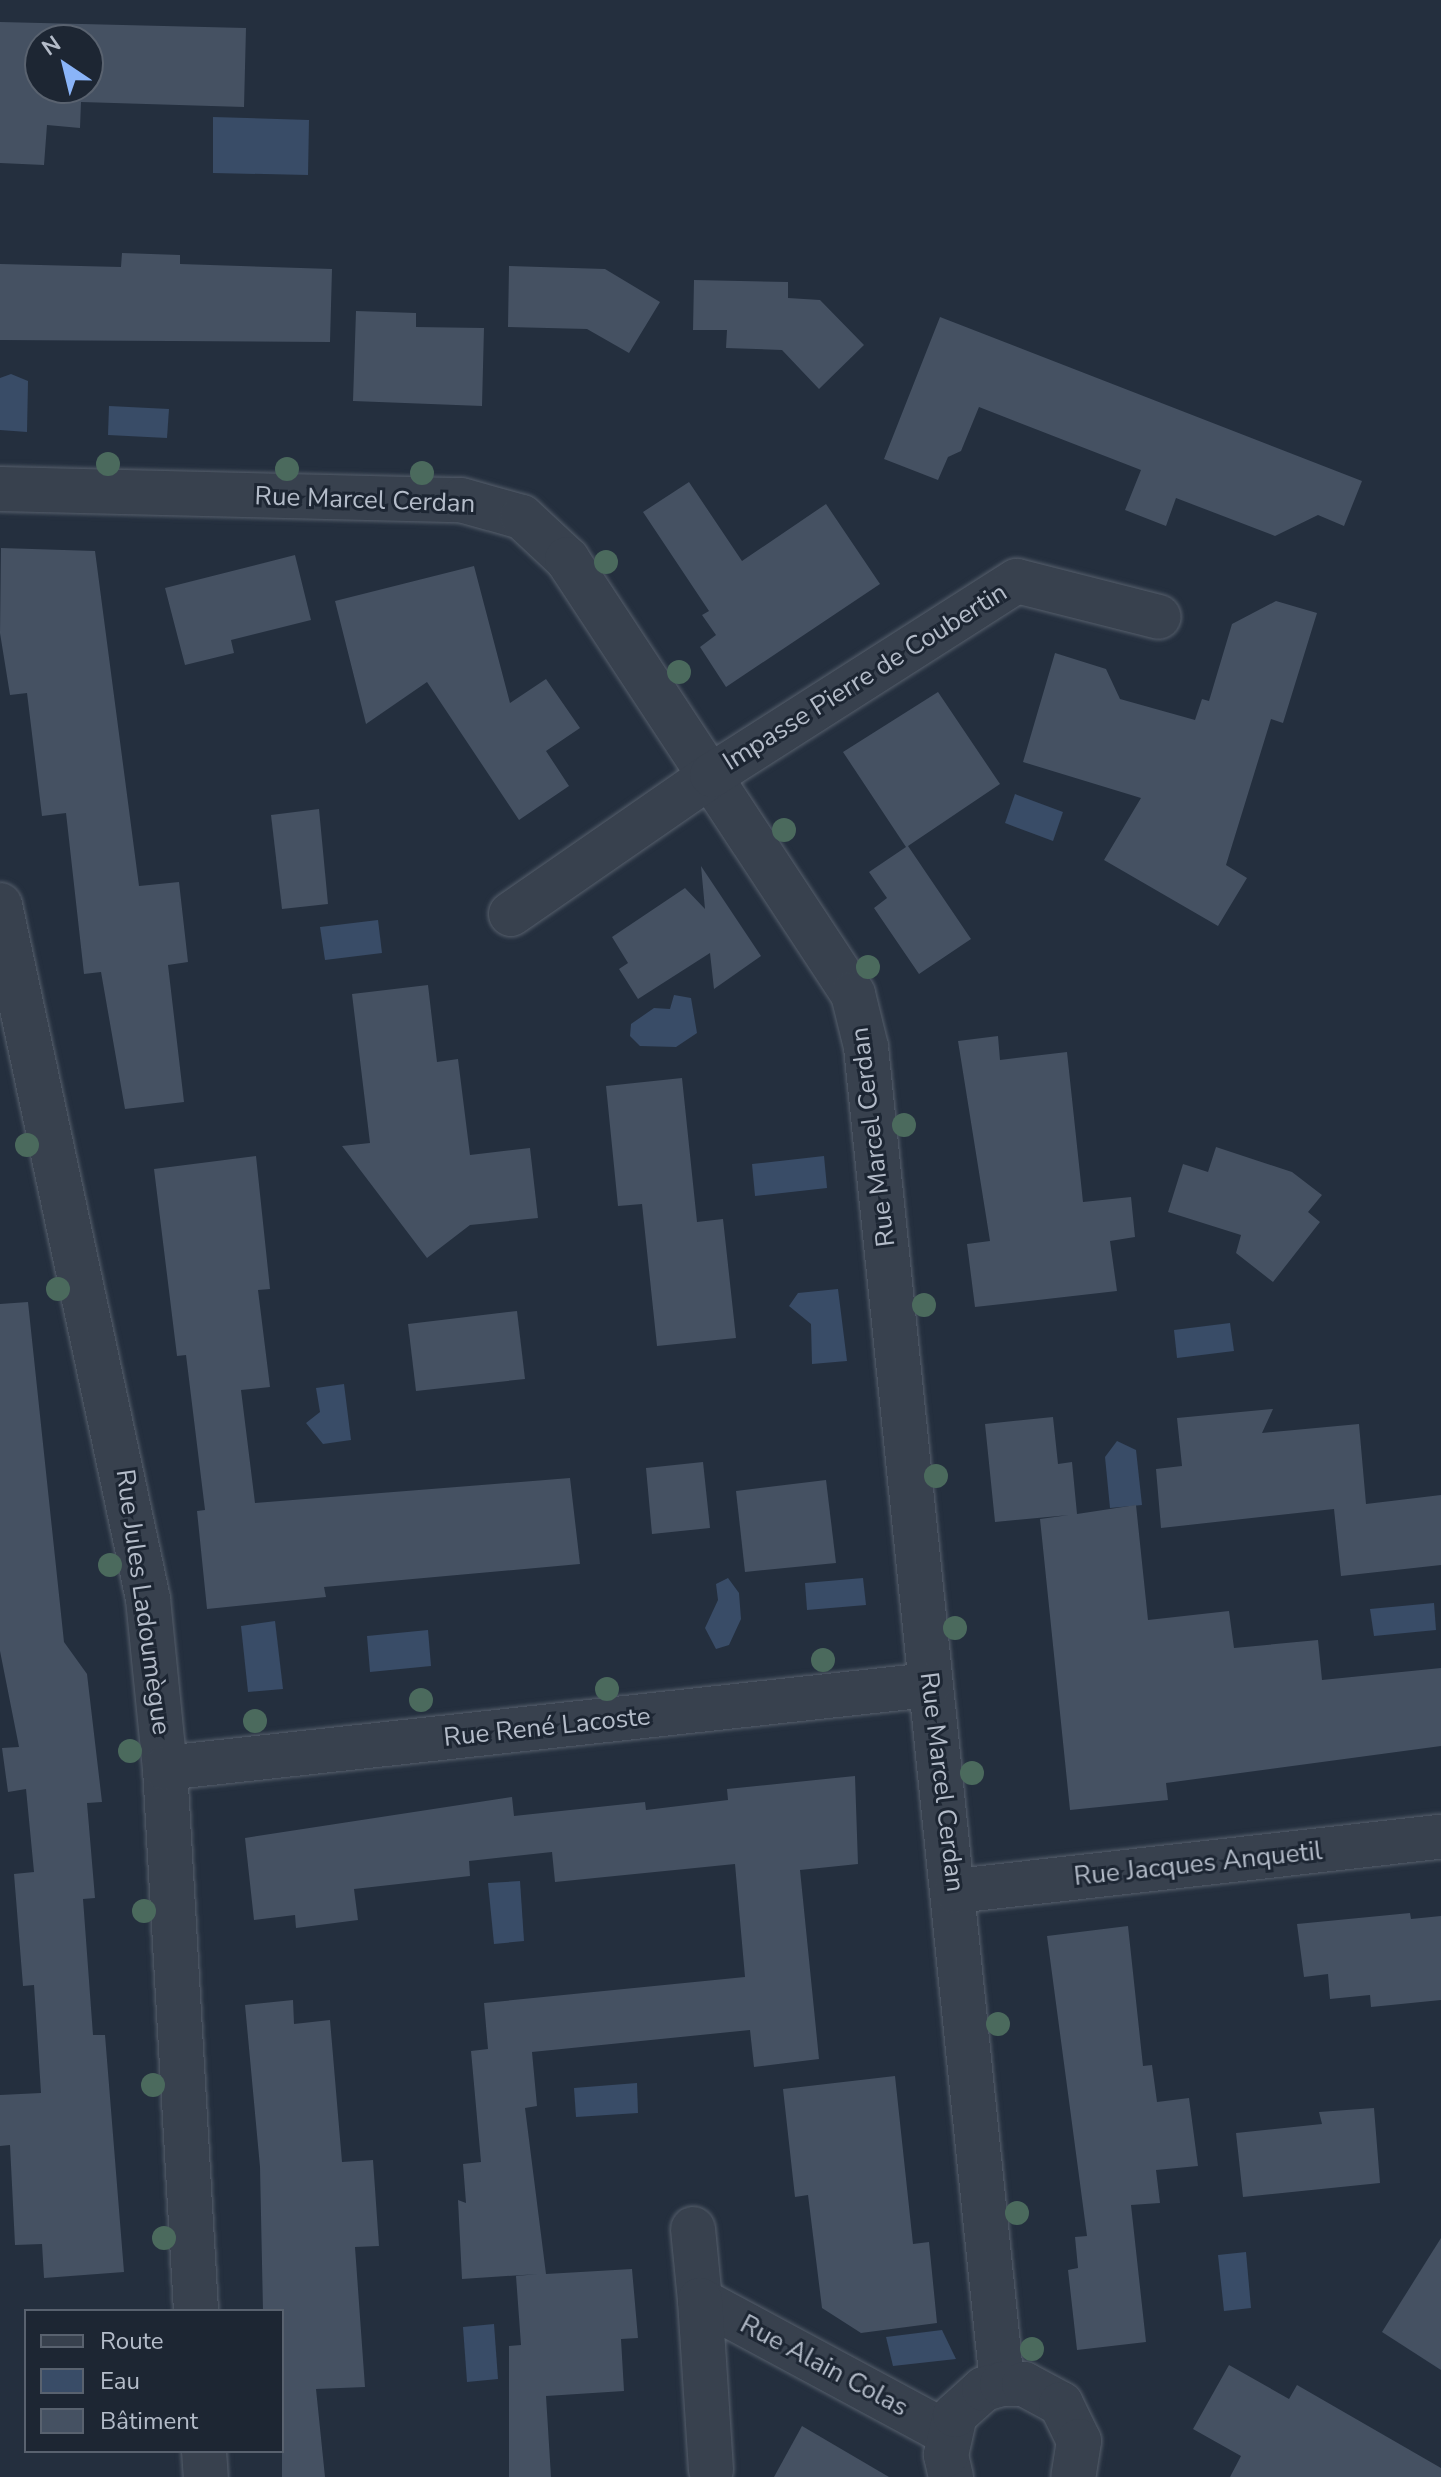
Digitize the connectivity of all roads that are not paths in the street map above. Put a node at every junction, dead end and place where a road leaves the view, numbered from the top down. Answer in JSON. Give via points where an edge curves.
{"nodes":[{"id":1,"x":0,"y":489,"type":"edge"},
{"id":2,"x":1159,"y":617,"type":"dead end"},
{"id":3,"x":712,"y":775,"type":"junction"},
{"id":4,"x":0,"y":905,"type":"edge"},
{"id":5,"x":511,"y":914,"type":"dead end"},
{"id":6,"x":929,"y":1685,"type":"junction"},
{"id":7,"x":165,"y":1768,"type":"junction"},
{"id":8,"x":1441,"y":1837,"type":"edge"},
{"id":9,"x":956,"y":1891,"type":"junction"},
{"id":10,"x":693,"y":2229,"type":"dead end"},
{"id":11,"x":700,"y":2300,"type":"junction"},
{"id":12,"x":196,"y":2309,"type":"edge"},
{"id":13,"x":1002,"y":2384,"type":"junction"},
{"id":14,"x":947,"y":2433,"type":"junction"},
{"id":15,"x":204,"y":2453,"type":"edge"},
{"id":16,"x":711,"y":2470,"type":"dead end"},
{"id":17,"x":1085,"y":2472,"type":"edge"},
{"id":18,"x":206,"y":2477,"type":"edge"},
{"id":19,"x":951,"y":2477,"type":"edge"}],
"edges":[{"from":1,"to":3,"type":"street","name":"Rue Marcel Cerdan","via":[[495,506],[547,533]]},
{"from":2,"to":3,"type":"street","name":"Impasse Pierre de Coubertin","via":[[1017,581]]},
{"from":3,"to":5,"type":"street","name":"Impasse Pierre de Coubertin"},
{"from":3,"to":6,"type":"street","name":"Rue Marcel Cerdan","via":[[830,951],[853,994],[866,1047]]},
{"from":4,"to":7,"type":"street","name":"Rue Jules Ladoumègue","via":[[124,1463]]},
{"from":6,"to":7,"type":"street","name":"Rue René Lacoste"},
{"from":6,"to":9,"type":"street","name":"Rue Marcel Cerdan"},
{"from":7,"to":12,"type":"street","name":"Rue Jules Ladoumègue"},
{"from":8,"to":9,"type":"street","name":"Rue Jacques Anquetil"},
{"from":9,"to":13,"type":"street","name":"Rue Marcel Cerdan"},
{"from":10,"to":11,"type":"street","name":"Rue Alain Colas"},
{"from":11,"to":14,"type":"street","name":"Rue Alain Colas"},
{"from":11,"to":16,"type":"street","name":"Rue Alain Colas"},
{"from":13,"to":14,"type":"street","via":[[968,2400]]},
{"from":13,"to":17,"type":"street","via":[[1044,2391],[1061,2404],[1079,2441]]},
{"from":14,"to":19,"type":"street"},
{"from":15,"to":18,"type":"street"}]}
